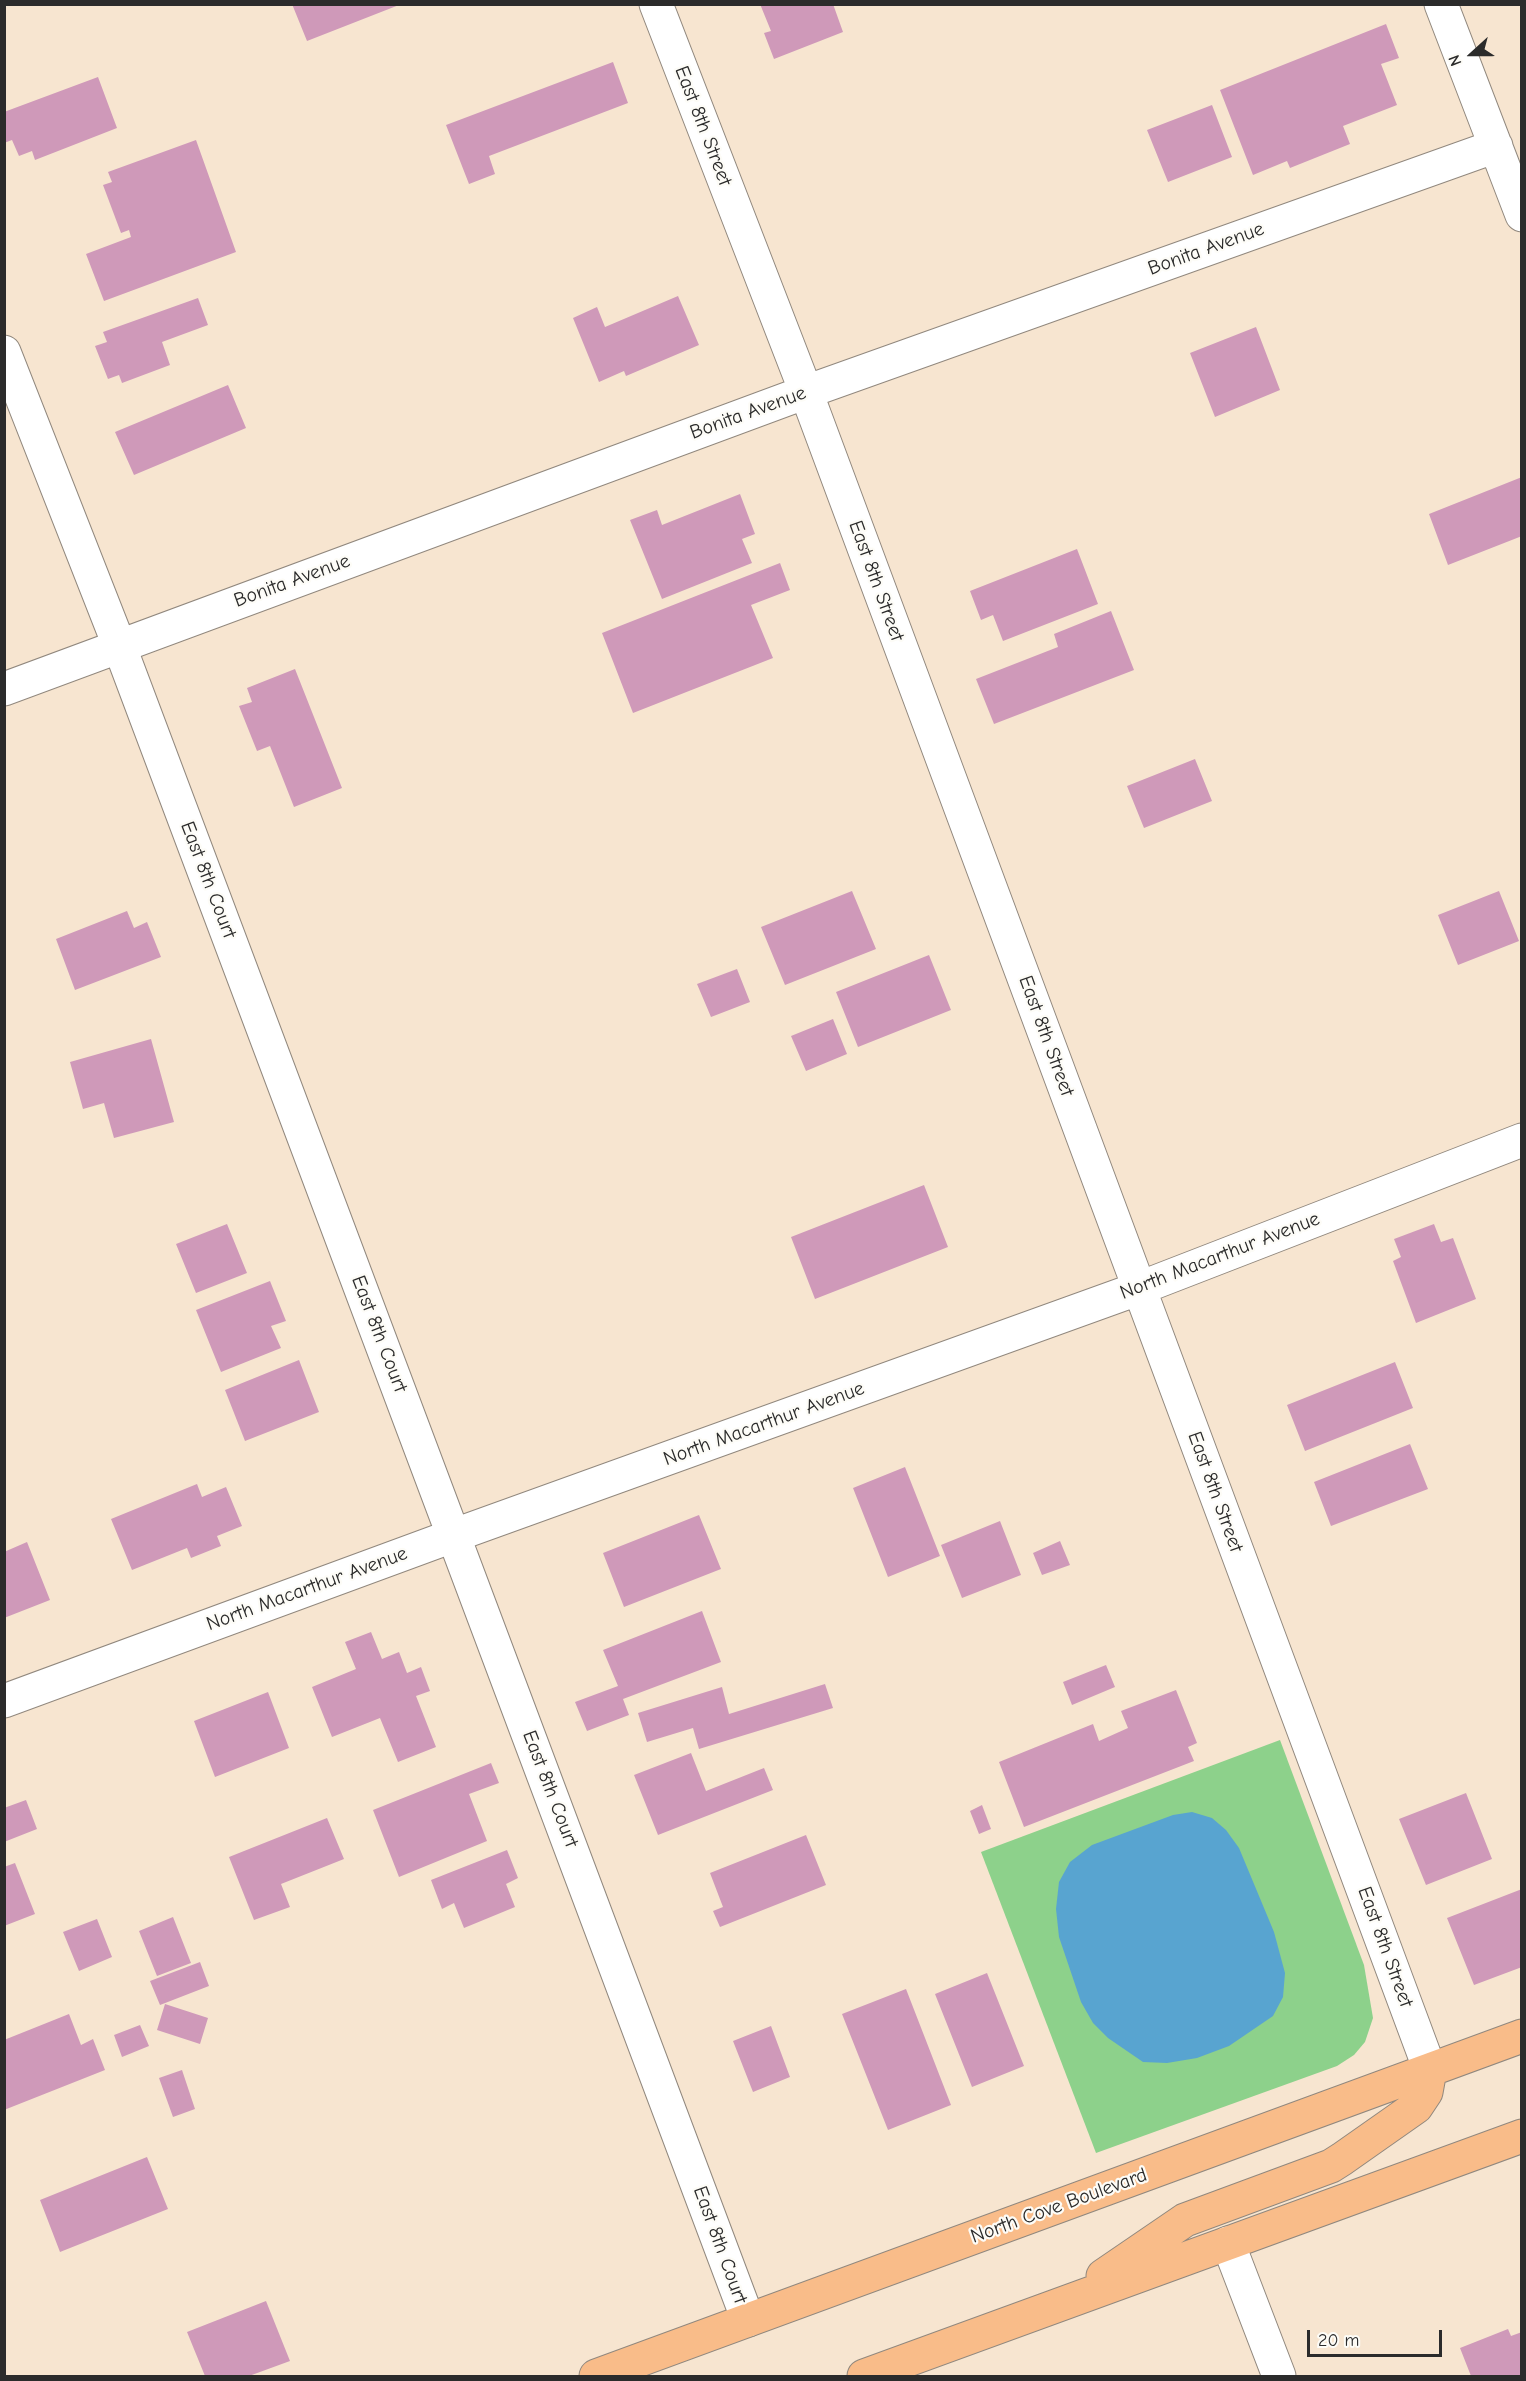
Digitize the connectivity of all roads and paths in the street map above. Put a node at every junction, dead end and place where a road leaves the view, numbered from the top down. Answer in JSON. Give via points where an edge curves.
{"nodes":[{"id":1,"x":656,"y":4,"type":"edge"},
{"id":2,"x":1441,"y":4,"type":"edge"},
{"id":3,"x":1496,"y":146,"type":"junction"},
{"id":4,"x":1521,"y":215,"type":"edge"},
{"id":5,"x":4,"y":352,"type":"edge"},
{"id":6,"x":806,"y":392,"type":"junction"},
{"id":7,"x":119,"y":645,"type":"junction"},
{"id":8,"x":4,"y":689,"type":"edge"},
{"id":9,"x":1521,"y":1140,"type":"edge"},
{"id":10,"x":1140,"y":1288,"type":"junction"},
{"id":11,"x":455,"y":1535,"type":"junction"},
{"id":12,"x":4,"y":1701,"type":"edge"},
{"id":13,"x":1521,"y":2036,"type":"edge"},
{"id":14,"x":1430,"y":2070,"type":"junction"},
{"id":15,"x":1521,"y":2136,"type":"edge"},
{"id":16,"x":1228,"y":2243,"type":"junction"},
{"id":17,"x":1060,"y":2305,"type":"junction"},
{"id":18,"x":748,"y":2320,"type":"junction"},
{"id":19,"x":919,"y":2367,"type":"edge"},
{"id":20,"x":600,"y":2375,"type":"edge"},
{"id":21,"x":864,"y":2376,"type":"edge"},
{"id":22,"x":1280,"y":2376,"type":"edge"}],
"edges":[{"from":1,"to":6,"type":"street","name":"East 8th Street"},
{"from":2,"to":3,"type":"street"},
{"from":3,"to":4,"type":"street"},
{"from":3,"to":6,"type":"street","name":"Bonita Avenue"},
{"from":5,"to":7,"type":"street","name":"East 8th Court"},
{"from":6,"to":7,"type":"street","name":"Bonita Avenue"},
{"from":6,"to":10,"type":"street","name":"East 8th Street"},
{"from":7,"to":8,"type":"street","name":"Bonita Avenue"},
{"from":7,"to":11,"type":"street","name":"East 8th Court"},
{"from":9,"to":10,"type":"street","name":"North Macarthur Avenue"},
{"from":10,"to":11,"type":"street","name":"North Macarthur Avenue"},
{"from":10,"to":14,"type":"street","name":"East 8th Street"},
{"from":11,"to":12,"type":"street","name":"North Macarthur Avenue"},
{"from":11,"to":18,"type":"street","name":"East 8th Court"},
{"from":13,"to":14,"type":"main road","name":"North Cove Boulevard"},
{"from":14,"to":17,"type":"main road","via":[[1426,2092],[1416,2107],[1331,2166],[1185,2220]]},
{"from":14,"to":18,"type":"main road","name":"North Cove Boulevard"},
{"from":15,"to":16,"type":"main road"},
{"from":16,"to":17,"type":"main road"},
{"from":16,"to":22,"type":"street"},
{"from":17,"to":19,"type":"main road"},
{"from":18,"to":20,"type":"main road","name":"North Cove Boulevard"},
{"from":19,"to":21,"type":"main road"}]}
